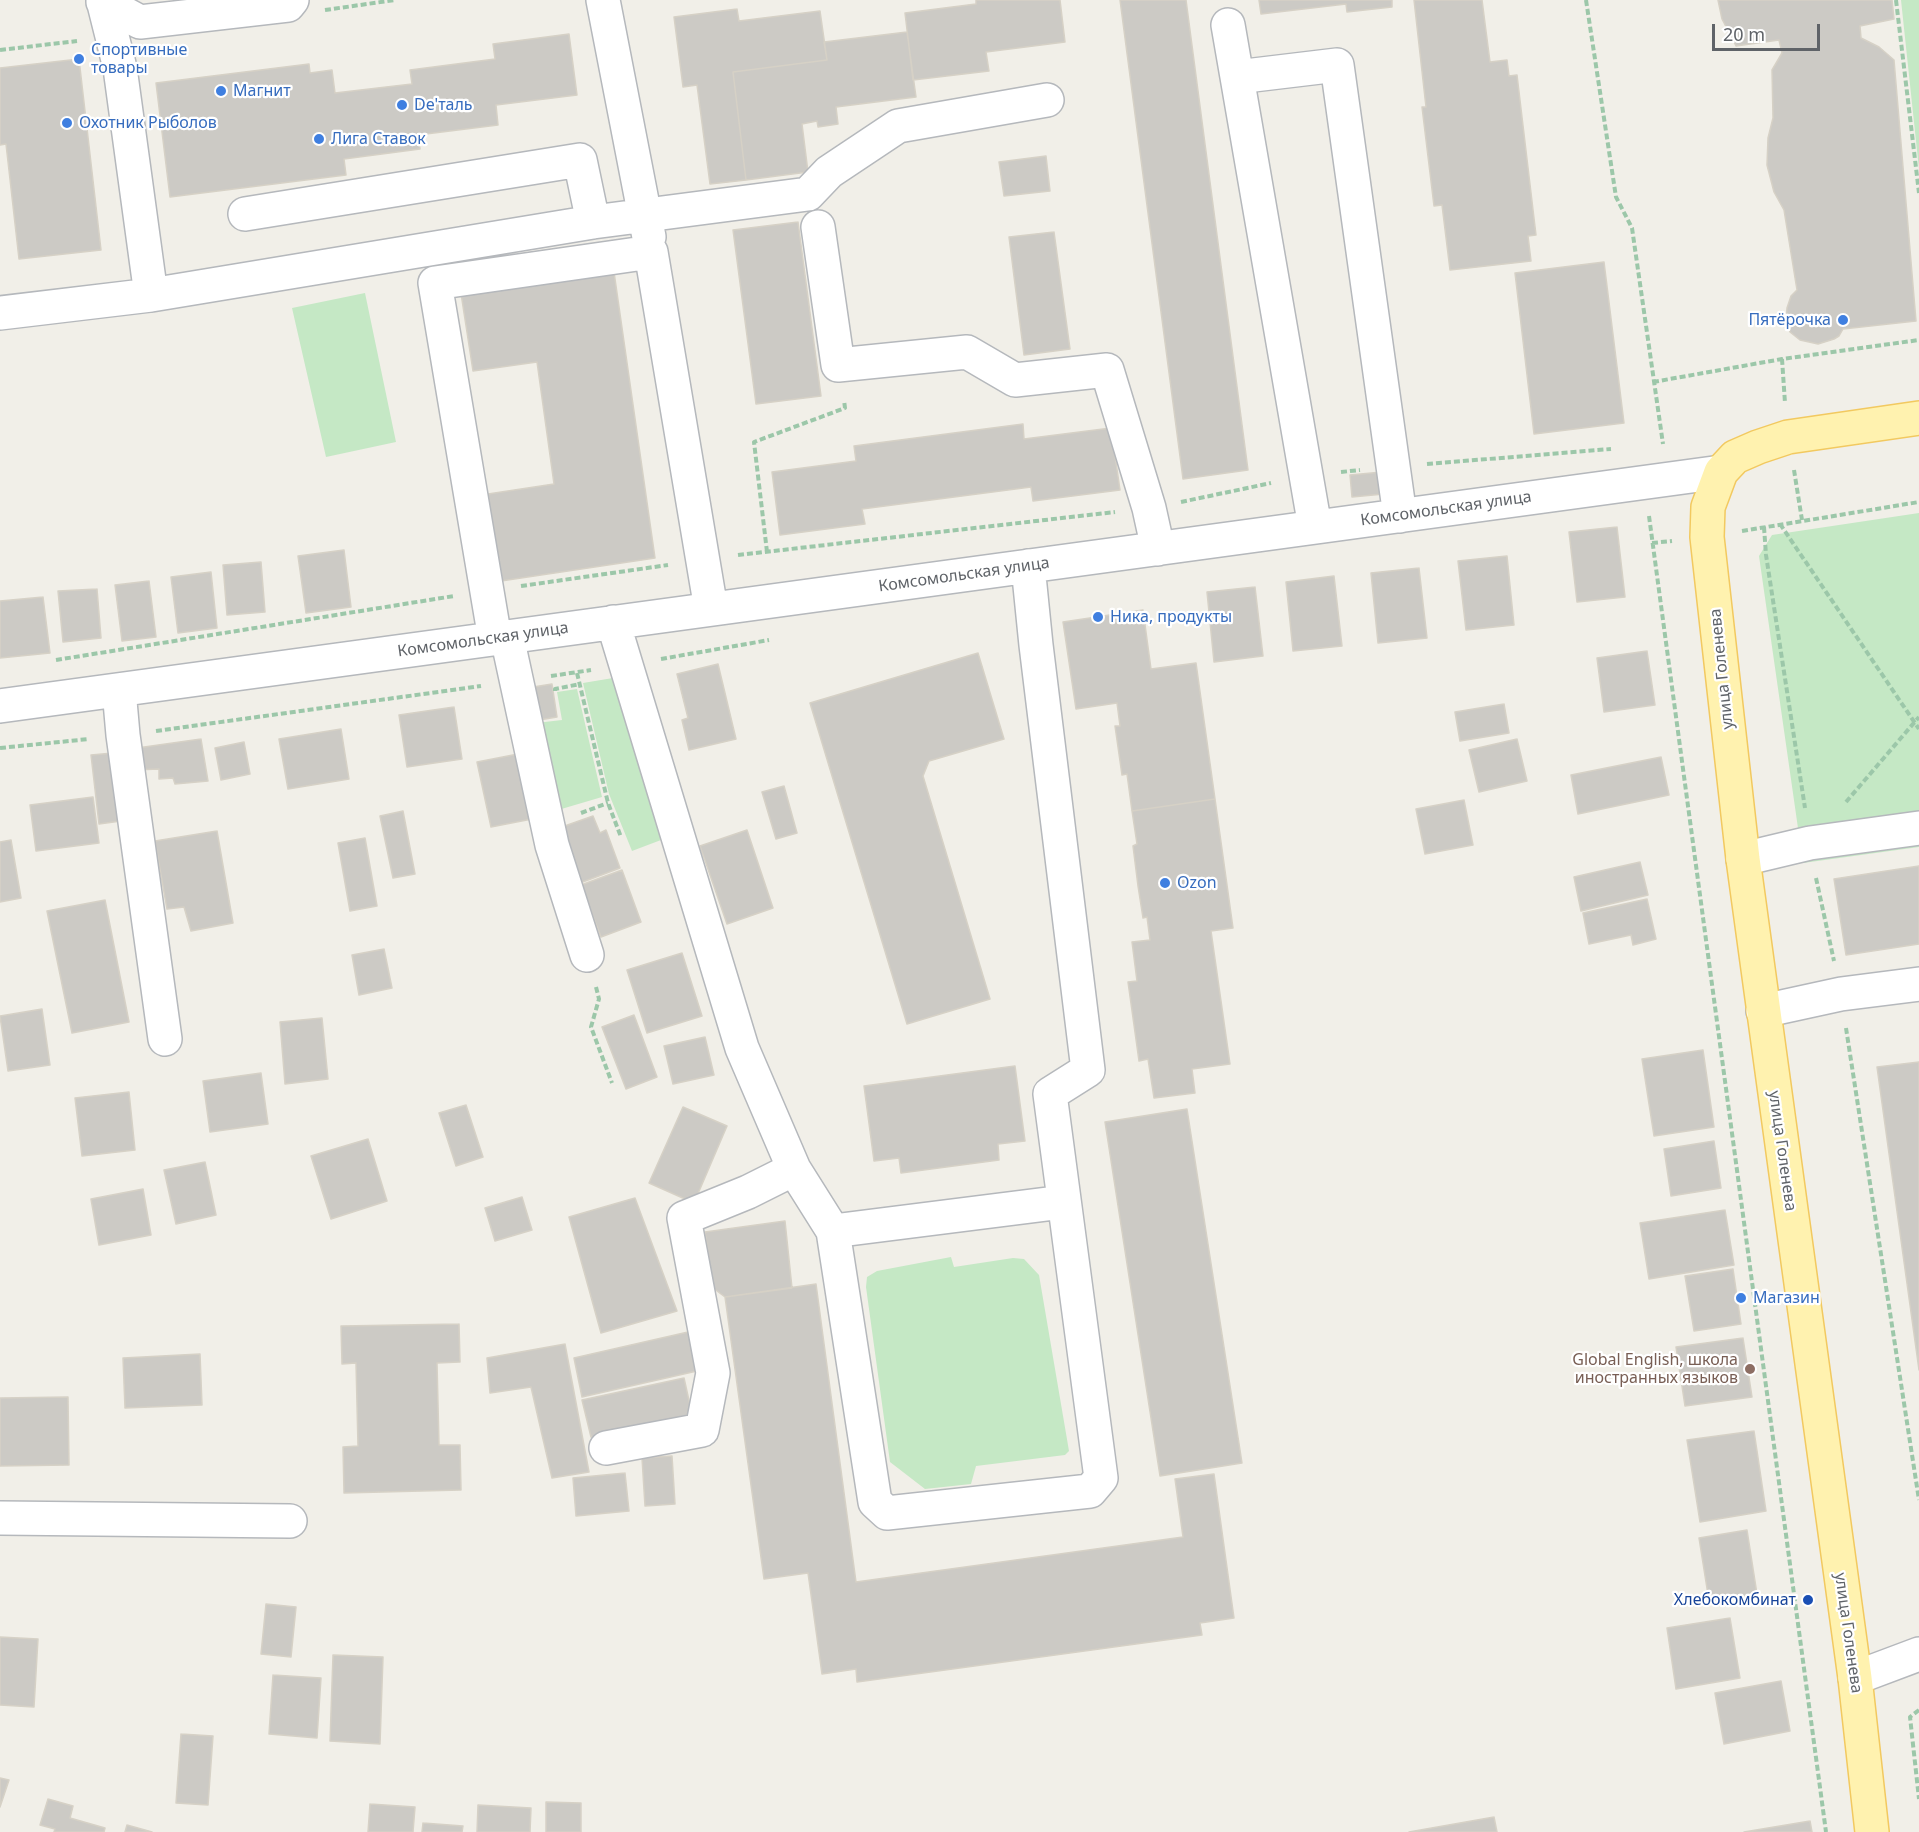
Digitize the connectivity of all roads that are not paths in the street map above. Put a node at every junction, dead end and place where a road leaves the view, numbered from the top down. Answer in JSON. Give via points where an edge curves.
{"nodes":[{"id":1,"x":292,"y":0,"type":"edge"},
{"id":2,"x":603,"y":0,"type":"edge"},
{"id":3,"x":103,"y":1,"type":"edge"},
{"id":4,"x":1228,"y":25,"type":"dead end"},
{"id":5,"x":1237,"y":77,"type":"junction"},
{"id":6,"x":1047,"y":100,"type":"dead end"},
{"id":7,"x":245,"y":214,"type":"dead end"},
{"id":8,"x":644,"y":215,"type":"junction"},
{"id":9,"x":593,"y":222,"type":"junction"},
{"id":10,"x":818,"y":227,"type":"dead end"},
{"id":11,"x":651,"y":252,"type":"junction"},
{"id":12,"x":151,"y":295,"type":"junction"},
{"id":13,"x":0,"y":313,"type":"edge"},
{"id":14,"x":1919,"y":418,"type":"edge"},
{"id":15,"x":1721,"y":472,"type":"junction"},
{"id":16,"x":1400,"y":516,"type":"junction"},
{"id":17,"x":1315,"y":527,"type":"junction"},
{"id":18,"x":1158,"y":549,"type":"junction"},
{"id":19,"x":1028,"y":566,"type":"junction"},
{"id":20,"x":711,"y":609,"type":"junction"},
{"id":21,"x":613,"y":622,"type":"junction"},
{"id":22,"x":501,"y":638,"type":"junction"},
{"id":23,"x":118,"y":690,"type":"junction"},
{"id":24,"x":0,"y":706,"type":"edge"},
{"id":25,"x":1919,"y":828,"type":"edge"},
{"id":26,"x":1743,"y":859,"type":"junction"},
{"id":27,"x":587,"y":955,"type":"road end"},
{"id":28,"x":1919,"y":984,"type":"edge"},
{"id":29,"x":1763,"y":1011,"type":"junction"},
{"id":30,"x":165,"y":1039,"type":"dead end"},
{"id":31,"x":794,"y":1169,"type":"junction"},
{"id":32,"x":1063,"y":1202,"type":"junction"},
{"id":33,"x":833,"y":1232,"type":"junction"},
{"id":34,"x":606,"y":1448,"type":"dead end"},
{"id":35,"x":0,"y":1518,"type":"edge"},
{"id":36,"x":290,"y":1521,"type":"dead end"},
{"id":37,"x":1919,"y":1654,"type":"edge"},
{"id":38,"x":1855,"y":1678,"type":"junction"},
{"id":39,"x":1872,"y":1832,"type":"edge"}],
"edges":[{"from":1,"to":3,"type":"street","via":[[288,4],[140,22]]},
{"from":2,"to":8,"type":"street"},
{"from":3,"to":12,"type":"street","via":[[120,68]]},
{"from":4,"to":5,"type":"street"},
{"from":5,"to":16,"type":"street","via":[[1337,65]]},
{"from":5,"to":17,"type":"street"},
{"from":6,"to":8,"type":"street","via":[[898,126],[829,172],[808,194]]},
{"from":7,"to":9,"type":"street","via":[[580,160]]},
{"from":8,"to":9,"type":"street"},
{"from":8,"to":11,"type":"street"},
{"from":9,"to":12,"type":"street"},
{"from":10,"to":18,"type":"street","via":[[838,365],[968,352],[1015,380],[1107,370]]},
{"from":11,"to":20,"type":"street"},
{"from":11,"to":22,"type":"street","via":[[435,283],[486,591]]},
{"from":12,"to":13,"type":"street"},
{"from":14,"to":15,"type":"main road","via":[[1788,437],[1735,457]]},
{"from":15,"to":16,"type":"street","name":"Комсомольская улица"},
{"from":15,"to":26,"type":"main road","name":"улица Голенева","via":[[1708,507],[1707,537]]},
{"from":16,"to":17,"type":"street","name":"Комсомольская улица"},
{"from":17,"to":18,"type":"street","name":"Комсомольская улица"},
{"from":18,"to":19,"type":"street","name":"Комсомольская улица"},
{"from":19,"to":20,"type":"street","name":"Комсомольская улица"},
{"from":19,"to":32,"type":"street","via":[[1089,1070],[1050,1094]]},
{"from":20,"to":21,"type":"street","name":"Комсомольская улица"},
{"from":21,"to":22,"type":"street","name":"Комсомольская улица"},
{"from":21,"to":31,"type":"street","via":[[742,1048]]},
{"from":22,"to":23,"type":"street","name":"Комсомольская улица"},
{"from":22,"to":27,"type":"street","via":[[552,845]]},
{"from":23,"to":24,"type":"street","name":"Комсомольская улица"},
{"from":23,"to":30,"type":"street"},
{"from":25,"to":26,"type":"street","via":[[1810,843]]},
{"from":26,"to":29,"type":"main road","name":"улица Голенева"},
{"from":28,"to":29,"type":"street","via":[[1841,994]]},
{"from":29,"to":38,"type":"main road","name":"улица Голенева"},
{"from":31,"to":33,"type":"street"},
{"from":31,"to":34,"type":"street","via":[[684,1218],[713,1373],[702,1430]]},
{"from":32,"to":33,"type":"street"},
{"from":32,"to":33,"type":"street","via":[[1101,1478],[1090,1491],[887,1513],[875,1502]]},
{"from":35,"to":36,"type":"street"},
{"from":37,"to":38,"type":"street"},
{"from":38,"to":39,"type":"main road","name":"улица Голенева"}]}
